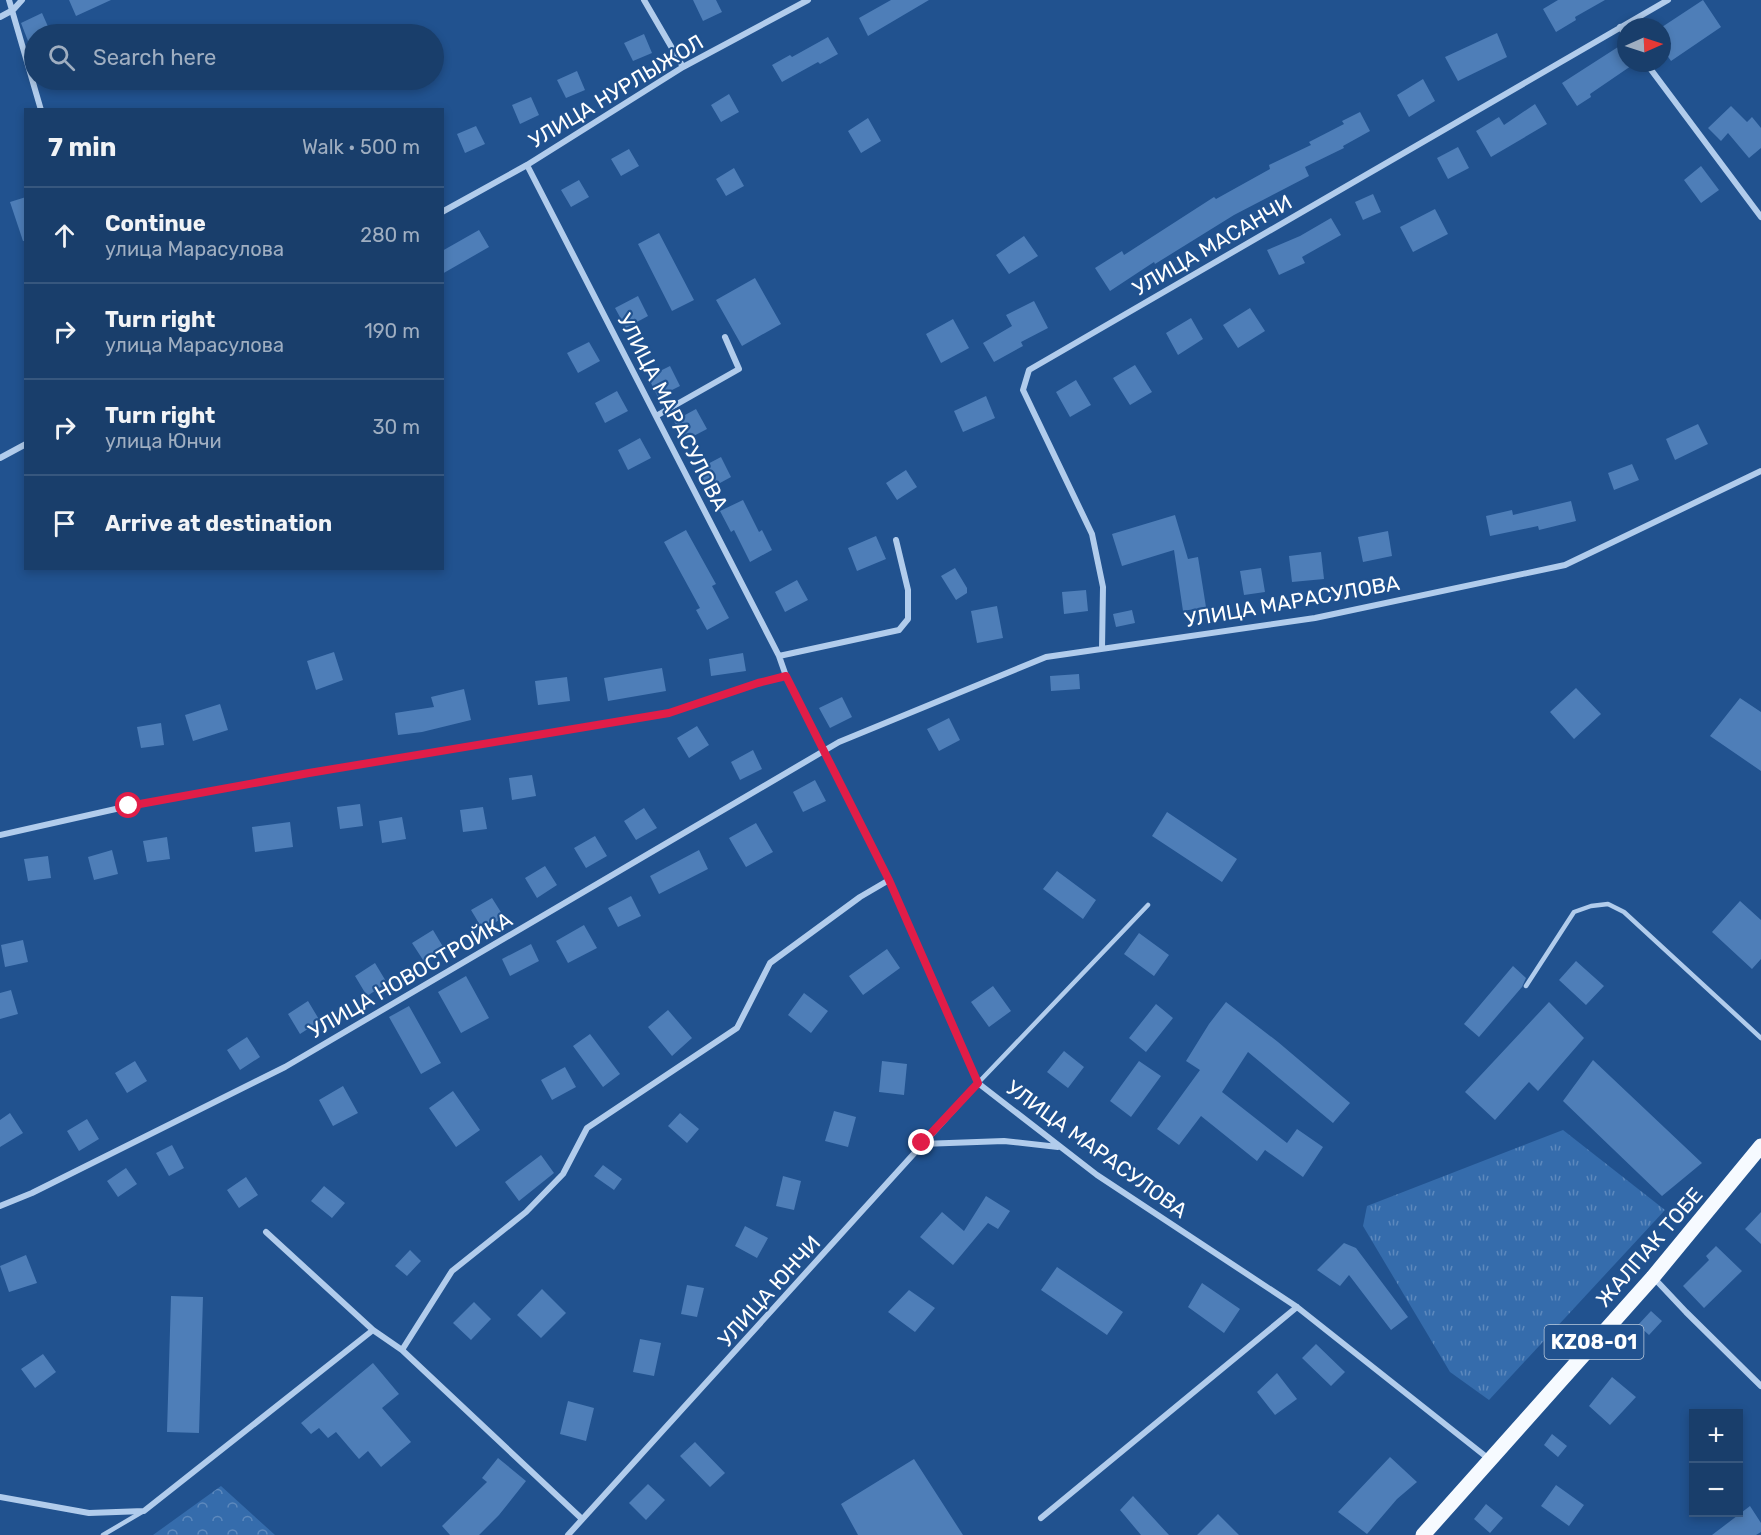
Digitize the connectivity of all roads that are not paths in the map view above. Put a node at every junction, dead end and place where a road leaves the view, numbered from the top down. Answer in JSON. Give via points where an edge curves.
{"nodes":[{"id":1,"x":9,"y":0,"type":"edge"},
{"id":2,"x":22,"y":0,"type":"edge"},
{"id":3,"x":644,"y":0,"type":"edge"},
{"id":4,"x":808,"y":0,"type":"edge"},
{"id":5,"x":1668,"y":0,"type":"edge"},
{"id":6,"x":13,"y":10,"type":"junction"},
{"id":7,"x":0,"y":16,"type":"edge"},
{"id":8,"x":1636,"y":18,"type":"edge"},
{"id":9,"x":1617,"y":29,"type":"edge"},
{"id":10,"x":24,"y":51,"type":"edge"},
{"id":11,"x":683,"y":67,"type":"junction"},
{"id":12,"x":1653,"y":72,"type":"edge"},
{"id":13,"x":35,"y":90,"type":"edge"},
{"id":14,"x":39,"y":108,"type":"edge"},
{"id":15,"x":527,"y":165,"type":"junction"},
{"id":16,"x":444,"y":211,"type":"edge"},
{"id":17,"x":1761,"y":217,"type":"edge"},
{"id":18,"x":725,"y":337,"type":"dead end"},
{"id":19,"x":656,"y":417,"type":"junction"},
{"id":20,"x":24,"y":445,"type":"edge"},
{"id":21,"x":0,"y":458,"type":"edge"},
{"id":22,"x":1761,"y":471,"type":"edge"},
{"id":23,"x":896,"y":540,"type":"dead end"},
{"id":24,"x":1102,"y":648,"type":"junction"},
{"id":25,"x":779,"y":656,"type":"junction"},
{"id":26,"x":786,"y":676,"type":"junction"},
{"id":27,"x":825,"y":751,"type":"junction"},
{"id":28,"x":0,"y":835,"type":"edge"},
{"id":29,"x":889,"y":880,"type":"junction"},
{"id":30,"x":1148,"y":905,"type":"dead end"},
{"id":31,"x":1526,"y":986,"type":"dead end"},
{"id":32,"x":1761,"y":1038,"type":"edge"},
{"id":33,"x":978,"y":1083,"type":"junction"},
{"id":34,"x":922,"y":1143,"type":"junction"},
{"id":35,"x":1761,"y":1146,"type":"edge"},
{"id":36,"x":1059,"y":1147,"type":"junction"},
{"id":37,"x":0,"y":1206,"type":"edge"},
{"id":38,"x":266,"y":1232,"type":"dead end"},
{"id":39,"x":1653,"y":1277,"type":"junction"},
{"id":40,"x":1297,"y":1307,"type":"junction"},
{"id":41,"x":373,"y":1330,"type":"junction"},
{"id":42,"x":402,"y":1350,"type":"junction"},
{"id":43,"x":1761,"y":1386,"type":"edge"},
{"id":44,"x":1489,"y":1459,"type":"junction"},
{"id":45,"x":0,"y":1497,"type":"edge"},
{"id":46,"x":144,"y":1510,"type":"junction"},
{"id":47,"x":1041,"y":1518,"type":"dead end"},
{"id":48,"x":582,"y":1519,"type":"junction"},
{"id":49,"x":103,"y":1535,"type":"edge"},
{"id":50,"x":568,"y":1535,"type":"edge"},
{"id":51,"x":1424,"y":1535,"type":"edge"}],
"edges":[{"from":1,"to":6,"type":"street"},
{"from":2,"to":6,"type":"street"},
{"from":3,"to":11,"type":"street"},
{"from":4,"to":11,"type":"street","name":"УЛИЦА НУРЛЫЖОЛ"},
{"from":5,"to":8,"type":"street","name":"УЛИЦА МАСАНЧИ"},
{"from":6,"to":7,"type":"street"},
{"from":6,"to":10,"type":"street"},
{"from":9,"to":24,"type":"street","name":"УЛИЦА МАСАНЧИ","via":[[1029,370],[1023,390],[1092,534],[1103,587]]},
{"from":11,"to":15,"type":"street","name":"УЛИЦА НУРЛЫЖОЛ"},
{"from":12,"to":17,"type":"street"},
{"from":13,"to":14,"type":"street"},
{"from":15,"to":16,"type":"street","name":"УЛИЦА НУРЛЫЖОЛ"},
{"from":15,"to":19,"type":"street","name":"УЛИЦА МАРАСУЛОВА"},
{"from":18,"to":19,"type":"street","via":[[739,369]]},
{"from":19,"to":25,"type":"street","name":"УЛИЦА МАРАСУЛОВА"},
{"from":20,"to":21,"type":"street"},
{"from":22,"to":24,"type":"street","name":"УЛИЦА МАРАСУЛОВА","via":[[1565,565],[1315,618]]},
{"from":23,"to":25,"type":"street","via":[[908,590],[908,619],[899,630]]},
{"from":24,"to":27,"type":"street","name":"УЛИЦА МАРАСУЛОВА","via":[[1046,657]]},
{"from":25,"to":26,"type":"street","name":"УЛИЦА МАРАСУЛОВА"},
{"from":26,"to":27,"type":"street","name":"УЛИЦА МАРАСУЛОВА"},
{"from":26,"to":28,"type":"street","via":[[669,713],[163,800]]},
{"from":27,"to":29,"type":"street","name":"УЛИЦА МАРАСУЛОВА"},
{"from":27,"to":37,"type":"street","name":"УЛИЦА НОВОСТРОЙКА","via":[[285,1067]]},
{"from":29,"to":33,"type":"street","name":"УЛИЦА МАРАСУЛОВА"},
{"from":29,"to":42,"type":"street","via":[[770,963],[737,1028],[587,1128],[563,1174],[526,1212],[452,1271]]},
{"from":30,"to":33,"type":"lane"},
{"from":31,"to":32,"type":"lane","via":[[1575,912],[1608,904],[1624,912]]},
{"from":33,"to":34,"type":"street","name":"УЛИЦА ЮНЧИ"},
{"from":33,"to":36,"type":"street","name":"УЛИЦА МАРАСУЛОВА"},
{"from":34,"to":36,"type":"street","via":[[1004,1141]]},
{"from":34,"to":48,"type":"street","name":"УЛИЦА ЮНЧИ"},
{"from":35,"to":39,"type":"main road","name":"ЖАЛПАК ТОБЕ","number":"KZ08-01"},
{"from":36,"to":40,"type":"street","name":"УЛИЦА МАРАСУЛОВА"},
{"from":38,"to":41,"type":"street"},
{"from":39,"to":43,"type":"street"},
{"from":39,"to":44,"type":"main road","name":"ЖАЛПАК ТОБЕ","number":"KZ08-01"},
{"from":40,"to":44,"type":"street","name":"УЛИЦА МАРАСУЛОВА"},
{"from":40,"to":47,"type":"street"},
{"from":41,"to":42,"type":"street"},
{"from":41,"to":46,"type":"street"},
{"from":42,"to":48,"type":"street"},
{"from":44,"to":51,"type":"main road","name":"ЖАЛПАК ТОБЕ","number":"KZ08-01"},
{"from":45,"to":46,"type":"street","via":[[89,1513]]},
{"from":46,"to":49,"type":"lane"},
{"from":48,"to":50,"type":"street","name":"УЛИЦА ЮНЧИ"}]}
